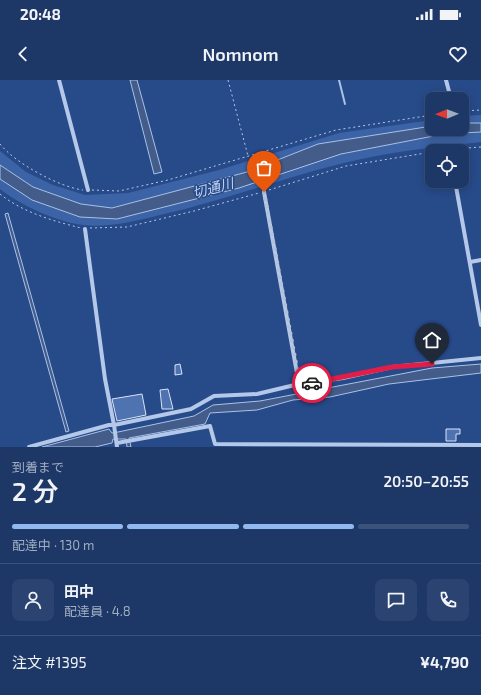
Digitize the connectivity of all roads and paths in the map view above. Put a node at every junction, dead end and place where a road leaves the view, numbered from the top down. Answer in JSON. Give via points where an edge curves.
{"nodes":[{"id":1,"x":59,"y":80,"type":"edge"},
{"id":2,"x":228,"y":80,"type":"edge"},
{"id":3,"x":446,"y":80,"type":"edge"},
{"id":4,"x":449,"y":92,"type":"edge"},
{"id":5,"x":481,"y":110,"type":"edge"},
{"id":6,"x":469,"y":111,"type":"edge"},
{"id":7,"x":425,"y":116,"type":"edge"},
{"id":8,"x":0,"y":144,"type":"edge"},
{"id":9,"x":481,"y":147,"type":"edge"},
{"id":10,"x":469,"y":148,"type":"edge"},
{"id":11,"x":425,"y":153,"type":"edge"},
{"id":12,"x":248,"y":156,"type":"junction"},
{"id":13,"x":456,"y":188,"type":"edge"},
{"id":14,"x":88,"y":190,"type":"junction"},
{"id":15,"x":264,"y":192,"type":"junction"},
{"id":16,"x":0,"y":194,"type":"edge"},
{"id":17,"x":85,"y":229,"type":"junction"},
{"id":18,"x":481,"y":260,"type":"edge"},
{"id":19,"x":470,"y":262,"type":"junction"},
{"id":20,"x":481,"y":325,"type":"edge"},
{"id":21,"x":481,"y":358,"type":"edge"},
{"id":22,"x":300,"y":384,"type":"junction"},
{"id":23,"x":114,"y":425,"type":"junction"},
{"id":24,"x":116,"y":443,"type":"edge"},
{"id":25,"x":481,"y":445,"type":"edge"},
{"id":26,"x":29,"y":447,"type":"edge"}],
"edges":[{"from":1,"to":14,"type":"street"},
{"from":2,"to":12,"type":"path"},
{"from":3,"to":4,"type":"street"},
{"from":5,"to":6,"type":"path"},
{"from":7,"to":12,"type":"path","via":[[336,130]]},
{"from":8,"to":14,"type":"path","via":[[6,152],[39,174],[78,189]]},
{"from":9,"to":10,"type":"path"},
{"from":11,"to":15,"type":"path","via":[[346,166]]},
{"from":12,"to":14,"type":"path","via":[[168,180],[119,191]]},
{"from":13,"to":19,"type":"street"},
{"from":15,"to":17,"type":"path","via":[[127,227]]},
{"from":15,"to":22,"type":"street"},
{"from":16,"to":17,"type":"path","via":[[11,202],[57,222]]},
{"from":17,"to":23,"type":"street","via":[[105,379]]},
{"from":18,"to":19,"type":"street"},
{"from":19,"to":20,"type":"street"},
{"from":21,"to":22,"type":"street","via":[[392,367]]},
{"from":22,"to":23,"type":"street","via":[[257,394],[214,396],[191,410]]},
{"from":23,"to":24,"type":"street"},
{"from":23,"to":26,"type":"street"},
{"from":24,"to":25,"type":"street","via":[[210,426],[215,444]]}]}
